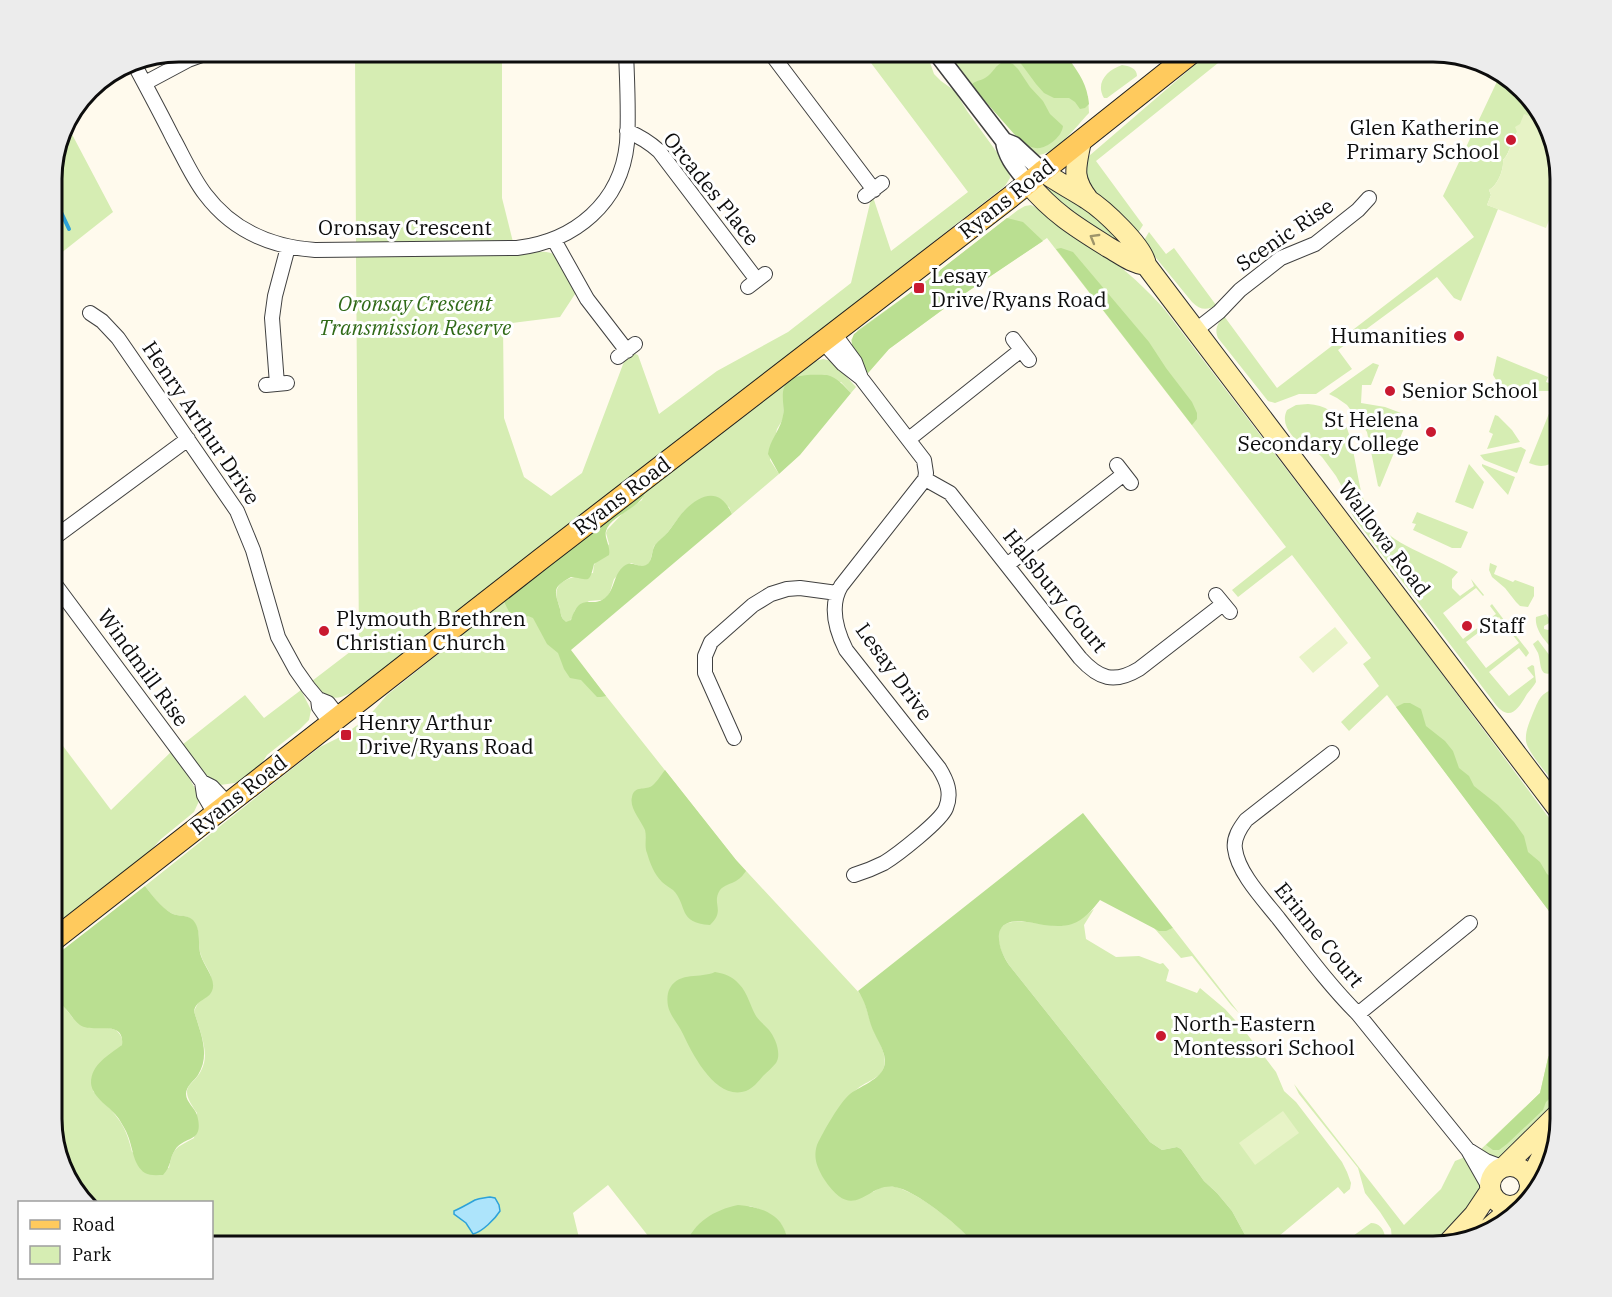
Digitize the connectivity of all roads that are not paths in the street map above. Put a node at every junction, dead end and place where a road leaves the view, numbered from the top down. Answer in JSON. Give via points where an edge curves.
{"nodes":[{"id":1,"x":184,"y":62,"type":"edge"},
{"id":2,"x":626,"y":62,"type":"edge"},
{"id":3,"x":777,"y":62,"type":"edge"},
{"id":4,"x":943,"y":62,"type":"edge"},
{"id":5,"x":1180,"y":62,"type":"edge"},
{"id":6,"x":137,"y":70,"type":"edge"},
{"id":7,"x":145,"y":83,"type":"junction"},
{"id":8,"x":627,"y":131,"type":"junction"},
{"id":9,"x":1081,"y":141,"type":"junction"},
{"id":10,"x":1035,"y":177,"type":"junction"},
{"id":11,"x":874,"y":190,"type":"dead end"},
{"id":12,"x":1370,"y":197,"type":"dead end"},
{"id":13,"x":1090,"y":201,"type":"junction"},
{"id":14,"x":554,"y":240,"type":"junction"},
{"id":15,"x":288,"y":247,"type":"junction"},
{"id":16,"x":1146,"y":265,"type":"junction"},
{"id":17,"x":757,"y":280,"type":"dead end"},
{"id":18,"x":90,"y":313,"type":"dead end"},
{"id":19,"x":1196,"y":330,"type":"junction"},
{"id":20,"x":828,"y":336,"type":"junction"},
{"id":21,"x":1021,"y":350,"type":"dead end"},
{"id":22,"x":627,"y":351,"type":"dead end"},
{"id":23,"x":277,"y":384,"type":"dead end"},
{"id":24,"x":188,"y":439,"type":"junction"},
{"id":25,"x":909,"y":439,"type":"junction"},
{"id":26,"x":1124,"y":474,"type":"dead end"},
{"id":27,"x":925,"y":479,"type":"junction"},
{"id":28,"x":62,"y":532,"type":"edge"},
{"id":29,"x":1007,"y":565,"type":"junction"},
{"id":30,"x":837,"y":593,"type":"junction"},
{"id":31,"x":62,"y":594,"type":"edge"},
{"id":32,"x":1223,"y":604,"type":"dead end"},
{"id":33,"x":335,"y":721,"type":"junction"},
{"id":34,"x":734,"y":738,"type":"dead end"},
{"id":35,"x":1332,"y":753,"type":"dead end"},
{"id":36,"x":1550,"y":798,"type":"edge"},
{"id":37,"x":222,"y":809,"type":"junction"},
{"id":38,"x":854,"y":876,"type":"dead end"},
{"id":39,"x":1470,"y":923,"type":"dead end"},
{"id":40,"x":62,"y":933,"type":"edge"},
{"id":41,"x":1358,"y":1014,"type":"junction"},
{"id":42,"x":1550,"y":1122,"type":"edge"},
{"id":43,"x":1468,"y":1150,"type":"junction"},
{"id":44,"x":1545,"y":1154,"type":"edge"},
{"id":45,"x":1504,"y":1167,"type":"junction"},
{"id":46,"x":1529,"y":1180,"type":"junction"},
{"id":47,"x":1529,"y":1186,"type":"edge"},
{"id":48,"x":1490,"y":1189,"type":"junction"},
{"id":49,"x":1511,"y":1206,"type":"edge"},
{"id":50,"x":1458,"y":1232,"type":"edge"}],
"edges":[{"from":1,"to":7,"type":"street"},
{"from":2,"to":8,"type":"street","name":"Oronsay Crescent"},
{"from":3,"to":11,"type":"street"},
{"from":4,"to":10,"type":"street","via":[[1004,141],[1007,155]]},
{"from":5,"to":9,"type":"main road","name":"Ryans Road"},
{"from":6,"to":7,"type":"street","name":"Oronsay Crescent"},
{"from":7,"to":15,"type":"street","name":"Oronsay Crescent","via":[[205,194],[238,226]]},
{"from":8,"to":14,"type":"street","name":"Oronsay Crescent","via":[[621,171],[610,193],[582,224]]},
{"from":8,"to":17,"type":"street","name":"Orcades Place","via":[[659,151]]},
{"from":9,"to":10,"type":"main road","name":"Ryans Road"},
{"from":9,"to":13,"type":"main road","via":[[1076,176]]},
{"from":10,"to":13,"type":"main road","name":"Wallowa Road","via":[[1055,181]]},
{"from":16,"to":10,"type":"main road","name":"Wallowa Road","one_way":true,"via":[[1134,262],[1075,227],[1047,204]]},
{"from":10,"to":20,"type":"main road","name":"Ryans Road"},
{"from":12,"to":19,"type":"street","name":"Scenic Rise","via":[[1315,244],[1281,258]]},
{"from":13,"to":16,"type":"main road","name":"Wallowa Road","via":[[1140,249]]},
{"from":14,"to":15,"type":"street","name":"Oronsay Crescent","via":[[517,248]]},
{"from":14,"to":22,"type":"street","via":[[587,299]]},
{"from":15,"to":23,"type":"street","via":[[272,318]]},
{"from":16,"to":19,"type":"main road","name":"Wallowa Road"},
{"from":18,"to":24,"type":"street","name":"Henry Arthur Drive","via":[[118,338]]},
{"from":19,"to":36,"type":"main road","name":"Wallowa Road"},
{"from":20,"to":25,"type":"street","via":[[843,364],[861,378]]},
{"from":20,"to":33,"type":"main road","name":"Ryans Road"},
{"from":21,"to":25,"type":"street"},
{"from":24,"to":28,"type":"street"},
{"from":24,"to":33,"type":"street","name":"Henry Arthur Drive","via":[[237,511],[253,550],[278,637],[318,699],[319,707]]},
{"from":25,"to":27,"type":"street","via":[[924,460]]},
{"from":26,"to":29,"type":"street"},
{"from":27,"to":29,"type":"street","name":"Halsbury Court","via":[[950,493]]},
{"from":27,"to":30,"type":"street"},
{"from":29,"to":32,"type":"street","name":"Halsbury Court","via":[[1088,667],[1104,677],[1121,678],[1139,669]]},
{"from":30,"to":34,"type":"street","via":[[800,588],[771,594],[711,642],[705,656],[705,673]]},
{"from":30,"to":38,"type":"street","name":"Lesay Drive","via":[[835,618],[846,650],[939,768],[949,791],[946,807],[934,824],[887,861]]},
{"from":31,"to":37,"type":"street","name":"Windmill Rise","via":[[202,782],[204,795]]},
{"from":33,"to":37,"type":"main road","name":"Ryans Road"},
{"from":35,"to":41,"type":"street","name":"Erinne Court","via":[[1246,820],[1234,842],[1238,861],[1262,897],[1322,975]]},
{"from":37,"to":40,"type":"main road","name":"Ryans Road"},
{"from":39,"to":41,"type":"street"},
{"from":41,"to":43,"type":"street","name":"Erinne Court"},
{"from":42,"to":45,"type":"main road"},
{"from":43,"to":45,"type":"street","name":"Erinne Court"},
{"from":43,"to":48,"type":"street","name":"Erinne Court"},
{"from":44,"to":46,"type":"main road"},
{"from":45,"to":46,"type":"main road","via":[[1523,1170]]},
{"from":45,"to":48,"type":"main road","via":[[1492,1175]]},
{"from":46,"to":47,"type":"main road"},
{"from":48,"to":49,"type":"main road","via":[[1499,1204]]},
{"from":48,"to":50,"type":"main road"}]}
